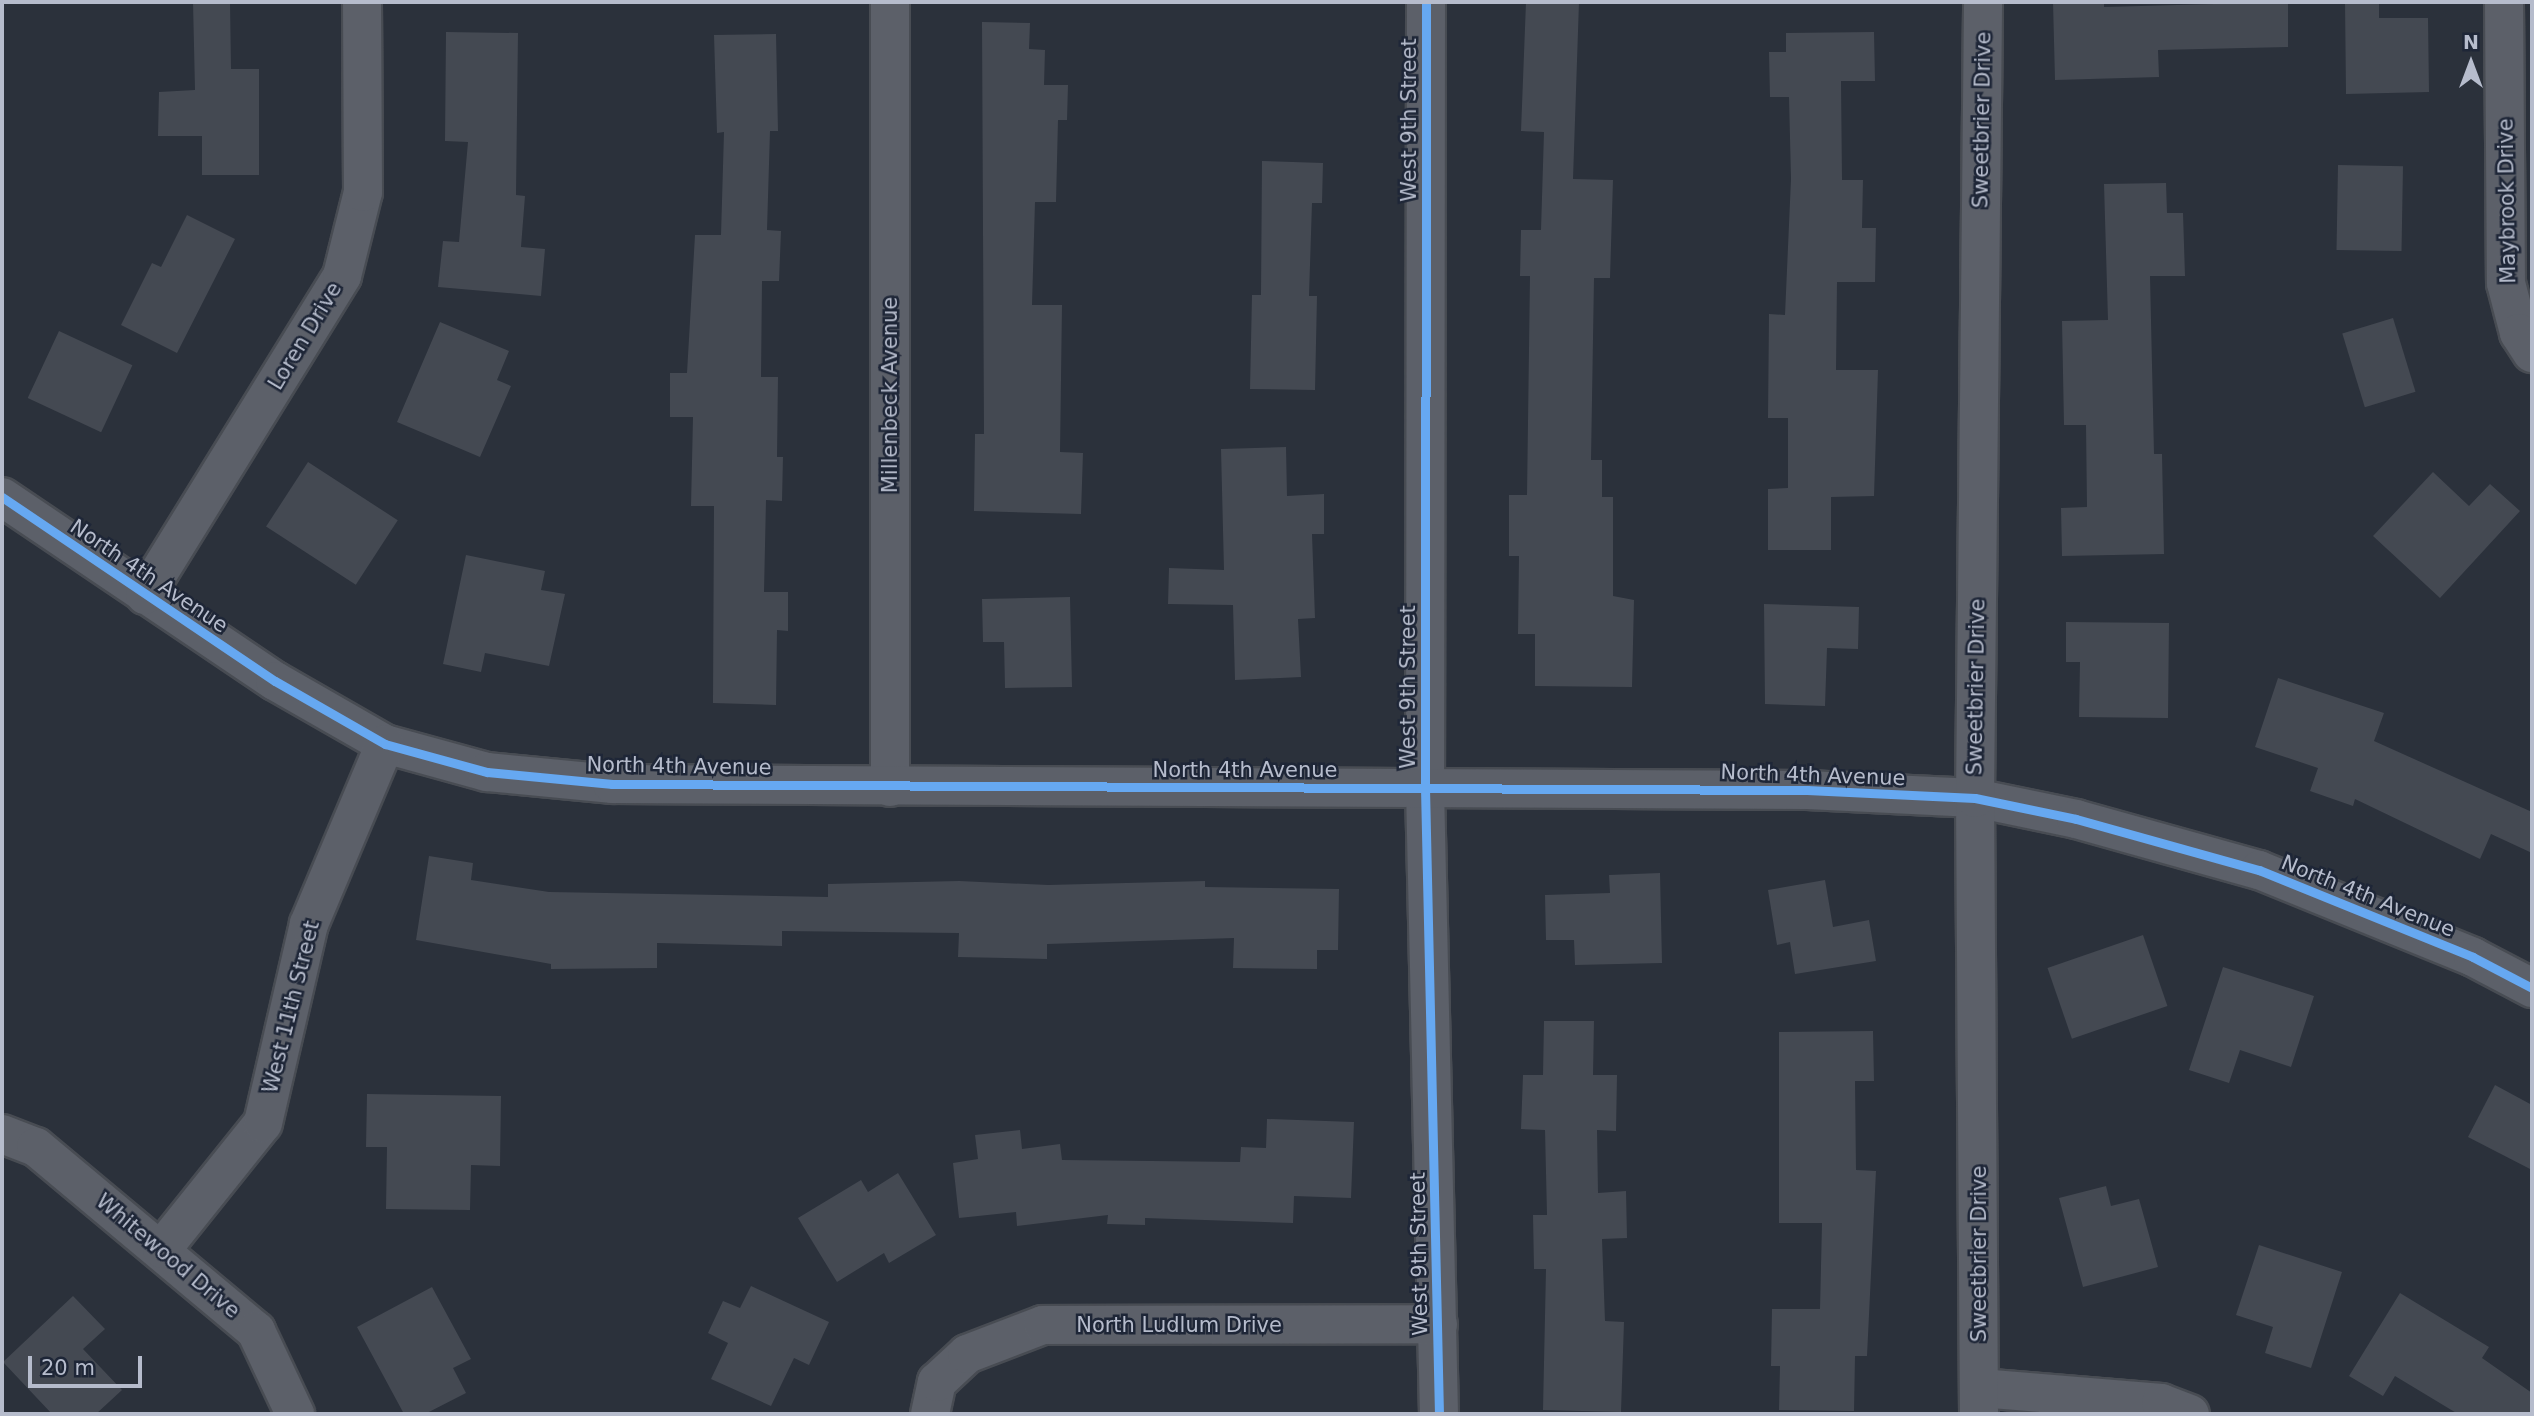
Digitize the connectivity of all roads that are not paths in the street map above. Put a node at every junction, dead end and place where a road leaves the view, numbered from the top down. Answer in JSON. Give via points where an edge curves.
{"nodes":[{"id":1,"x":362,"y":2,"type":"edge"},
{"id":2,"x":890,"y":2,"type":"edge"},
{"id":3,"x":1426,"y":2,"type":"edge"},
{"id":4,"x":1983,"y":2,"type":"edge"},
{"id":5,"x":2504,"y":2,"type":"edge"},
{"id":6,"x":2532,"y":353,"type":"edge"},
{"id":7,"x":2,"y":497,"type":"edge"},
{"id":8,"x":145,"y":596,"type":"junction"},
{"id":9,"x":385,"y":744,"type":"junction"},
{"id":10,"x":890,"y":787,"type":"junction"},
{"id":11,"x":1425,"y":788,"type":"junction"},
{"id":12,"x":1975,"y":798,"type":"junction"},
{"id":13,"x":2532,"y":988,"type":"edge"},
{"id":14,"x":2,"y":1134,"type":"edge"},
{"id":15,"x":162,"y":1249,"type":"junction"},
{"id":16,"x":1438,"y":1324,"type":"junction"},
{"id":17,"x":934,"y":1398,"type":"edge"},
{"id":18,"x":1980,"y":1401,"type":"edge"},
{"id":19,"x":295,"y":1414,"type":"edge"},
{"id":20,"x":1438,"y":1414,"type":"edge"},
{"id":21,"x":2190,"y":1414,"type":"edge"}],
"edges":[{"from":1,"to":8,"type":"street","name":"Loren Drive","via":[[363,192],[342,276]]},
{"from":2,"to":10,"type":"street","name":"Millenbeck Avenue"},
{"from":3,"to":11,"type":"street","name":"West 9th Street"},
{"from":4,"to":12,"type":"street","name":"Sweetbrier Drive"},
{"from":5,"to":6,"type":"street","name":"Maybrook Drive","via":[[2506,283],[2519,333]]},
{"from":7,"to":8,"type":"street","name":"North 4th Avenue"},
{"from":8,"to":9,"type":"street","name":"North 4th Avenue"},
{"from":9,"to":10,"type":"street","name":"North 4th Avenue","via":[[487,772],[612,784]]},
{"from":9,"to":15,"type":"street","name":"West 11th Street","via":[[309,923],[263,1123]]},
{"from":10,"to":11,"type":"street","name":"North 4th Avenue"},
{"from":11,"to":12,"type":"street","name":"North 4th Avenue","via":[[1807,790]]},
{"from":11,"to":16,"type":"street","name":"West 9th Street"},
{"from":12,"to":13,"type":"street","name":"North 4th Avenue","via":[[2076,819],[2259,870],[2473,957]]},
{"from":12,"to":18,"type":"street","name":"Sweetbrier Drive"},
{"from":14,"to":15,"type":"street","name":"Whitewood Drive","via":[[36,1147]]},
{"from":15,"to":19,"type":"street","name":"Whitewood Drive","via":[[256,1331]]},
{"from":16,"to":17,"type":"street","name":"North Ludlum Drive","via":[[1043,1325],[967,1354]]},
{"from":16,"to":20,"type":"street","name":"West 9th Street"},
{"from":18,"to":21,"type":"street","via":[[2161,1403]]}]}
